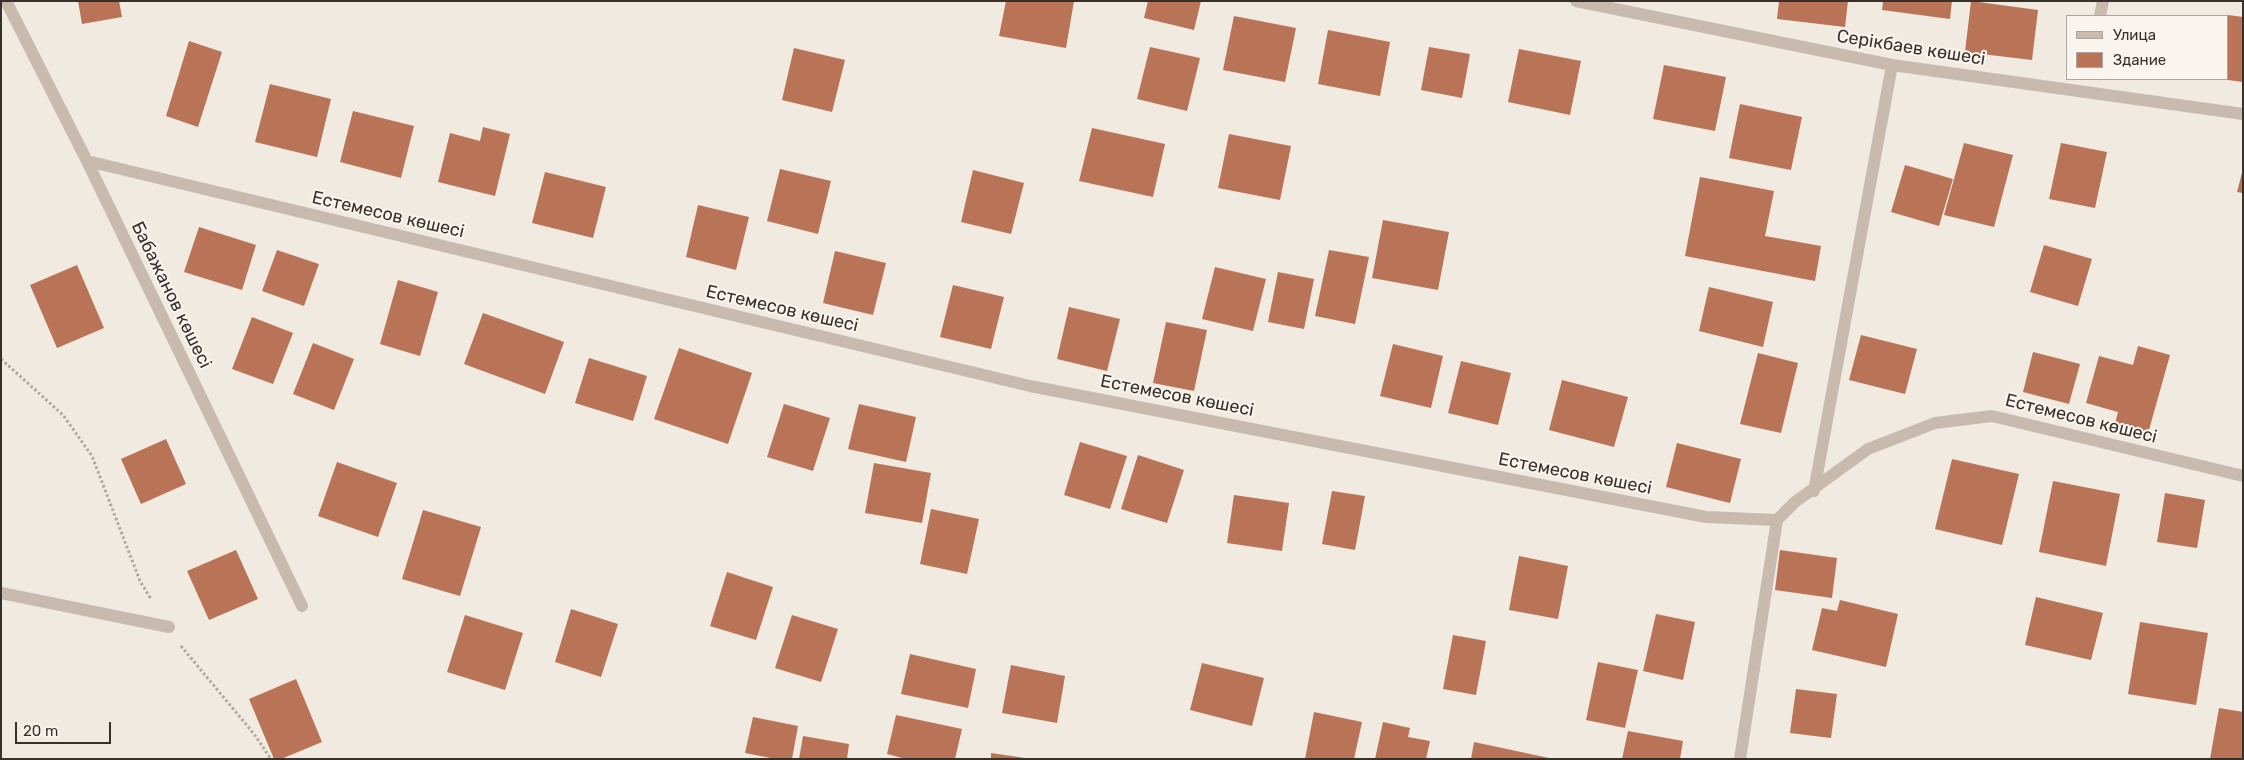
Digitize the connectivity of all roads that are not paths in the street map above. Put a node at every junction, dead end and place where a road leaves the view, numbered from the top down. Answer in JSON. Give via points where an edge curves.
{"nodes":[{"id":1,"x":6,"y":1,"type":"edge"},
{"id":2,"x":1576,"y":1,"type":"edge"},
{"id":3,"x":2103,"y":1,"type":"edge"},
{"id":4,"x":2100,"y":15,"type":"edge"},
{"id":5,"x":1892,"y":65,"type":"junction"},
{"id":6,"x":2086,"y":85,"type":"edge"},
{"id":7,"x":2243,"y":114,"type":"edge"},
{"id":8,"x":87,"y":162,"type":"junction"},
{"id":9,"x":2243,"y":476,"type":"edge"},
{"id":10,"x":1814,"y":490,"type":"junction"},
{"id":11,"x":1776,"y":520,"type":"junction"},
{"id":12,"x":1,"y":593,"type":"edge"},
{"id":13,"x":302,"y":606,"type":"dead end"},
{"id":14,"x":169,"y":627,"type":"road end"},
{"id":15,"x":1740,"y":759,"type":"edge"}],
"edges":[{"from":1,"to":8,"type":"street","name":"Бабажанов көшесі"},
{"from":2,"to":5,"type":"street","name":"Серікбаев көшесі"},
{"from":3,"to":4,"type":"street"},
{"from":5,"to":6,"type":"street","name":"Серікбаев көшесі"},
{"from":5,"to":10,"type":"street"},
{"from":6,"to":7,"type":"street","name":"Серікбаев көшесі"},
{"from":8,"to":11,"type":"street","name":"Естемесов көшесі","via":[[1030,386],[1706,517]]},
{"from":8,"to":13,"type":"street","name":"Бабажанов көшесі"},
{"from":9,"to":10,"type":"street","name":"Естемесов көшесі","via":[[1992,416],[1934,423],[1868,449]]},
{"from":10,"to":11,"type":"street","name":"Естемесов көшесі"},
{"from":11,"to":15,"type":"street"},
{"from":12,"to":14,"type":"street"}]}
